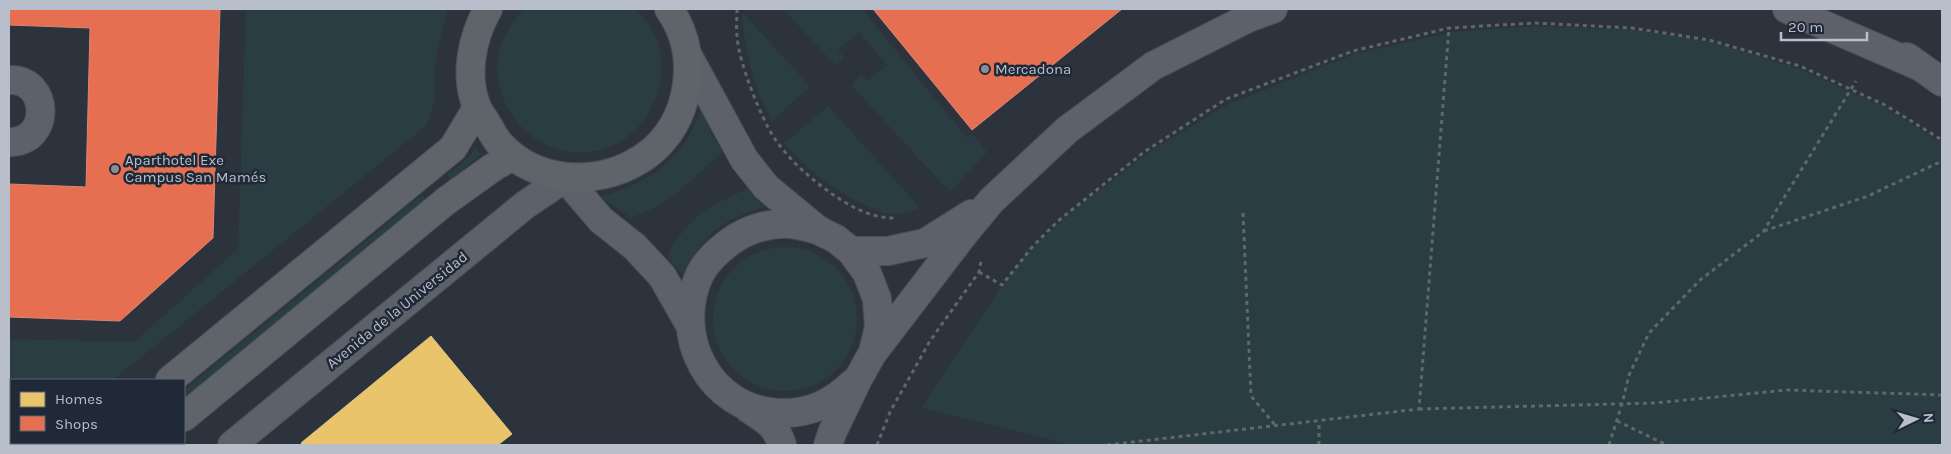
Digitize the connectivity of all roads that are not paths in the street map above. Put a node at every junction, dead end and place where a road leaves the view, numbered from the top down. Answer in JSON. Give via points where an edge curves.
{"nodes":[{"id":1,"x":488,"y":9,"type":"edge"},
{"id":2,"x":1272,"y":9,"type":"edge"},
{"id":3,"x":1787,"y":9,"type":"edge"},
{"id":4,"x":1837,"y":9,"type":"edge"},
{"id":5,"x":680,"y":13,"type":"edge"},
{"id":6,"x":688,"y":56,"type":"junction"},
{"id":7,"x":1932,"y":75,"type":"edge"},
{"id":8,"x":9,"y":80,"type":"edge"},
{"id":9,"x":477,"y":108,"type":"junction"},
{"id":10,"x":9,"y":142,"type":"edge"},
{"id":11,"x":512,"y":156,"type":"junction"},
{"id":12,"x":565,"y":178,"type":"junction"},
{"id":13,"x":991,"y":201,"type":"junction"},
{"id":14,"x":818,"y":230,"type":"junction"},
{"id":15,"x":851,"y":251,"type":"junction"},
{"id":16,"x":690,"y":326,"type":"junction"},
{"id":17,"x":872,"y":354,"type":"junction"},
{"id":18,"x":171,"y":379,"type":"edge"},
{"id":19,"x":858,"y":379,"type":"junction"},
{"id":20,"x":744,"y":405,"type":"junction"},
{"id":21,"x":185,"y":416,"type":"edge"},
{"id":22,"x":235,"y":444,"type":"edge"},
{"id":23,"x":782,"y":445,"type":"edge"},
{"id":24,"x":828,"y":445,"type":"edge"}],
"edges":[{"from":1,"to":9,"type":"main road","via":[[476,35],[471,62]]},
{"from":2,"to":13,"type":"street","via":[[1153,66],[1067,130]]},
{"from":3,"to":7,"type":"street"},
{"from":4,"to":7,"type":"street"},
{"from":5,"to":6,"type":"main road"},
{"from":6,"to":12,"type":"main road","via":[[688,83],[681,109],[669,133],[650,153],[627,168],[601,177]]},
{"from":6,"to":14,"type":"street","via":[[744,159],[766,187]]},
{"from":8,"to":10,"type":"street","via":[[24,83],[32,89],[41,108],[40,118],[30,135]]},
{"from":9,"to":11,"type":"main road","via":[[498,142]]},
{"from":9,"to":18,"type":"main road","via":[[453,148]]},
{"from":11,"to":12,"type":"main road","via":[[541,172]]},
{"from":11,"to":21,"type":"main road","via":[[446,201]]},
{"from":12,"to":16,"type":"street","via":[[601,220],[636,246],[662,276]]},
{"from":12,"to":22,"type":"street","name":"Avenida de la Universidad","via":[[525,205]]},
{"from":13,"to":15,"type":"street","via":[[925,244],[888,251]]},
{"from":13,"to":17,"type":"street"},
{"from":14,"to":15,"type":"street"},
{"from":14,"to":16,"type":"street","via":[[791,224],[764,226],[739,235],[717,251],[701,273],[692,298]]},
{"from":15,"to":17,"type":"street","via":[[867,273],[877,299],[879,327]]},
{"from":16,"to":20,"type":"street","via":[[695,350],[706,373],[723,392]]},
{"from":17,"to":19,"type":"street"},
{"from":19,"to":20,"type":"street","via":[[840,396],[817,408],[793,414],[768,413]]},
{"from":19,"to":24,"type":"street"},
{"from":20,"to":23,"type":"street","via":[[770,423]]}]}
